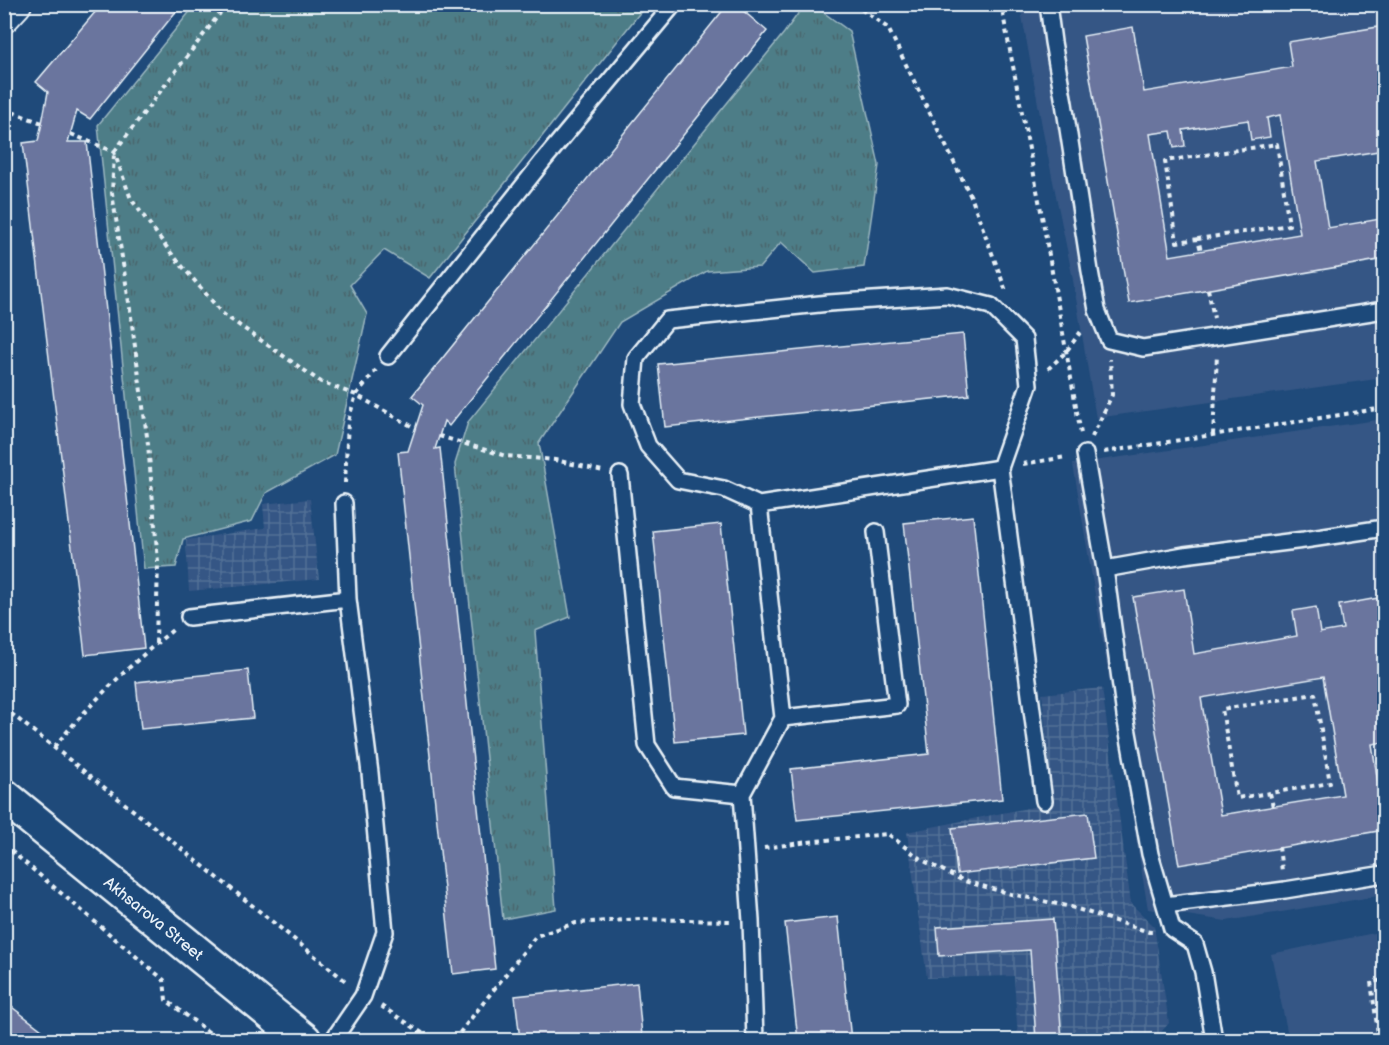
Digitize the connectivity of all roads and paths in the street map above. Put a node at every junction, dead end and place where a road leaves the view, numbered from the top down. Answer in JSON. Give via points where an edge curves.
{"nodes":[{"id":1,"x":16,"y":4,"type":"edge"},
{"id":2,"x":227,"y":4,"type":"edge"},
{"id":3,"x":674,"y":4,"type":"edge"},
{"id":4,"x":854,"y":4,"type":"edge"},
{"id":5,"x":1001,"y":4,"type":"edge"},
{"id":6,"x":1051,"y":5,"type":"edge"},
{"id":7,"x":4,"y":16,"type":"edge"},
{"id":8,"x":4,"y":109,"type":"edge"},
{"id":9,"x":42,"y":123,"type":"dead end"},
{"id":10,"x":70,"y":134,"type":"dead end"},
{"id":11,"x":114,"y":152,"type":"junction"},
{"id":12,"x":1198,"y":239,"type":"junction"},
{"id":13,"x":1201,"y":251,"type":"dead end"},
{"id":14,"x":1208,"y":289,"type":"dead end"},
{"id":15,"x":1008,"y":296,"type":"dead end"},
{"id":16,"x":1384,"y":310,"type":"edge"},
{"id":17,"x":1218,"y":337,"type":"junction"},
{"id":18,"x":1109,"y":340,"type":"junction"},
{"id":19,"x":388,"y":356,"type":"joint"},
{"id":20,"x":356,"y":395,"type":"junction"},
{"id":21,"x":1384,"y":408,"type":"edge"},
{"id":22,"x":416,"y":428,"type":"dead end"},
{"id":23,"x":1213,"y":435,"type":"junction"},
{"id":24,"x":439,"y":436,"type":"dead end"},
{"id":25,"x":1085,"y":454,"type":"junction"},
{"id":26,"x":999,"y":468,"type":"junction"},
{"id":27,"x":620,"y":475,"type":"joint"},
{"id":28,"x":344,"y":503,"type":"joint"},
{"id":29,"x":759,"y":505,"type":"junction"},
{"id":30,"x":1384,"y":528,"type":"edge"},
{"id":31,"x":876,"y":532,"type":"dead end"},
{"id":32,"x":1105,"y":569,"type":"junction"},
{"id":33,"x":348,"y":599,"type":"junction"},
{"id":34,"x":189,"y":617,"type":"joint"},
{"id":35,"x":156,"y":643,"type":"junction"},
{"id":36,"x":4,"y":687,"type":"edge"},
{"id":37,"x":5,"y":708,"type":"edge"},
{"id":38,"x":783,"y":718,"type":"junction"},
{"id":39,"x":54,"y":747,"type":"junction"},
{"id":40,"x":1270,"y":793,"type":"junction"},
{"id":41,"x":742,"y":794,"type":"junction"},
{"id":42,"x":4,"y":796,"type":"edge"},
{"id":43,"x":1044,"y":801,"type":"dead end"},
{"id":44,"x":1273,"y":807,"type":"dead end"},
{"id":45,"x":4,"y":845,"type":"edge"},
{"id":46,"x":746,"y":851,"type":"junction"},
{"id":47,"x":1384,"y":874,"type":"edge"},
{"id":48,"x":1165,"y":905,"type":"junction"},
{"id":49,"x":751,"y":921,"type":"junction"},
{"id":50,"x":1172,"y":928,"type":"junction"},
{"id":51,"x":1384,"y":980,"type":"edge"},
{"id":52,"x":363,"y":996,"type":"junction"},
{"id":53,"x":219,"y":1041,"type":"edge"},
{"id":54,"x":303,"y":1041,"type":"edge"},
{"id":55,"x":333,"y":1041,"type":"edge"},
{"id":56,"x":433,"y":1041,"type":"edge"},
{"id":57,"x":454,"y":1041,"type":"edge"},
{"id":58,"x":755,"y":1041,"type":"edge"},
{"id":59,"x":1214,"y":1041,"type":"edge"},
{"id":60,"x":1379,"y":1041,"type":"edge"}],
"edges":[{"from":1,"to":7,"type":"street"},
{"from":2,"to":11,"type":"path"},
{"from":3,"to":19,"type":"lane"},
{"from":4,"to":15,"type":"path","via":[[888,28],[972,199]]},
{"from":5,"to":25,"type":"path"},
{"from":6,"to":18,"type":"lane","via":[[1053,42],[1090,271],[1097,310]]},
{"from":8,"to":9,"type":"path"},
{"from":10,"to":11,"type":"path"},
{"from":11,"to":20,"type":"path","via":[[131,199],[223,315],[321,382]]},
{"from":11,"to":35,"type":"path","via":[[112,193],[148,444],[158,562]]},
{"from":12,"to":12,"type":"path","via":[[1289,225],[1277,144],[1165,161],[1177,242]]},
{"from":12,"to":13,"type":"path"},
{"from":14,"to":17,"type":"path"},
{"from":16,"to":17,"type":"lane"},
{"from":17,"to":18,"type":"lane","via":[[1143,348]]},
{"from":17,"to":23,"type":"path"},
{"from":18,"to":25,"type":"path","via":[[1112,395]]},
{"from":19,"to":20,"type":"path"},
{"from":20,"to":22,"type":"path"},
{"from":20,"to":28,"type":"path","via":[[348,422]]},
{"from":21,"to":23,"type":"path"},
{"from":23,"to":25,"type":"path"},
{"from":24,"to":27,"type":"path","via":[[506,456],[555,460]]},
{"from":25,"to":26,"type":"path"},
{"from":25,"to":32,"type":"lane"},
{"from":26,"to":29,"type":"lane"},
{"from":26,"to":29,"type":"lane","via":[[1029,386],[1024,339],[991,306],[947,295],[667,320],[636,358],[632,404],[648,446],[678,480],[724,489]]},
{"from":26,"to":43,"type":"lane"},
{"from":27,"to":41,"type":"lane","via":[[647,745],[674,787]]},
{"from":28,"to":33,"type":"lane"},
{"from":29,"to":38,"type":"lane"},
{"from":30,"to":32,"type":"lane"},
{"from":31,"to":38,"type":"lane","via":[[897,705]]},
{"from":32,"to":48,"type":"lane","via":[[1125,716],[1150,854]]},
{"from":33,"to":34,"type":"lane"},
{"from":33,"to":52,"type":"lane","via":[[385,932]]},
{"from":34,"to":35,"type":"path"},
{"from":35,"to":39,"type":"path","via":[[81,715]]},
{"from":36,"to":37,"type":"path"},
{"from":37,"to":39,"type":"path"},
{"from":38,"to":41,"type":"lane"},
{"from":39,"to":52,"type":"path"},
{"from":40,"to":40,"type":"path","via":[[1330,783],[1316,694],[1222,709],[1237,798]]},
{"from":40,"to":44,"type":"path"},
{"from":41,"to":46,"type":"lane"},
{"from":42,"to":54,"type":"street","name":"Akhsarova Street"},
{"from":45,"to":53,"type":"path","via":[[164,980],[166,1000]]},
{"from":46,"to":49,"type":"lane"},
{"from":46,"to":50,"type":"path","via":[[888,834],[922,860],[964,881],[1149,932]]},
{"from":47,"to":48,"type":"lane"},
{"from":48,"to":50,"type":"lane"},
{"from":49,"to":57,"type":"path","via":[[641,919],[576,923],[536,936]]},
{"from":49,"to":58,"type":"lane"},
{"from":50,"to":59,"type":"lane","via":[[1195,944]]},
{"from":51,"to":60,"type":"path","via":[[1371,982]]},
{"from":52,"to":55,"type":"lane"},
{"from":52,"to":56,"type":"path"}]}
